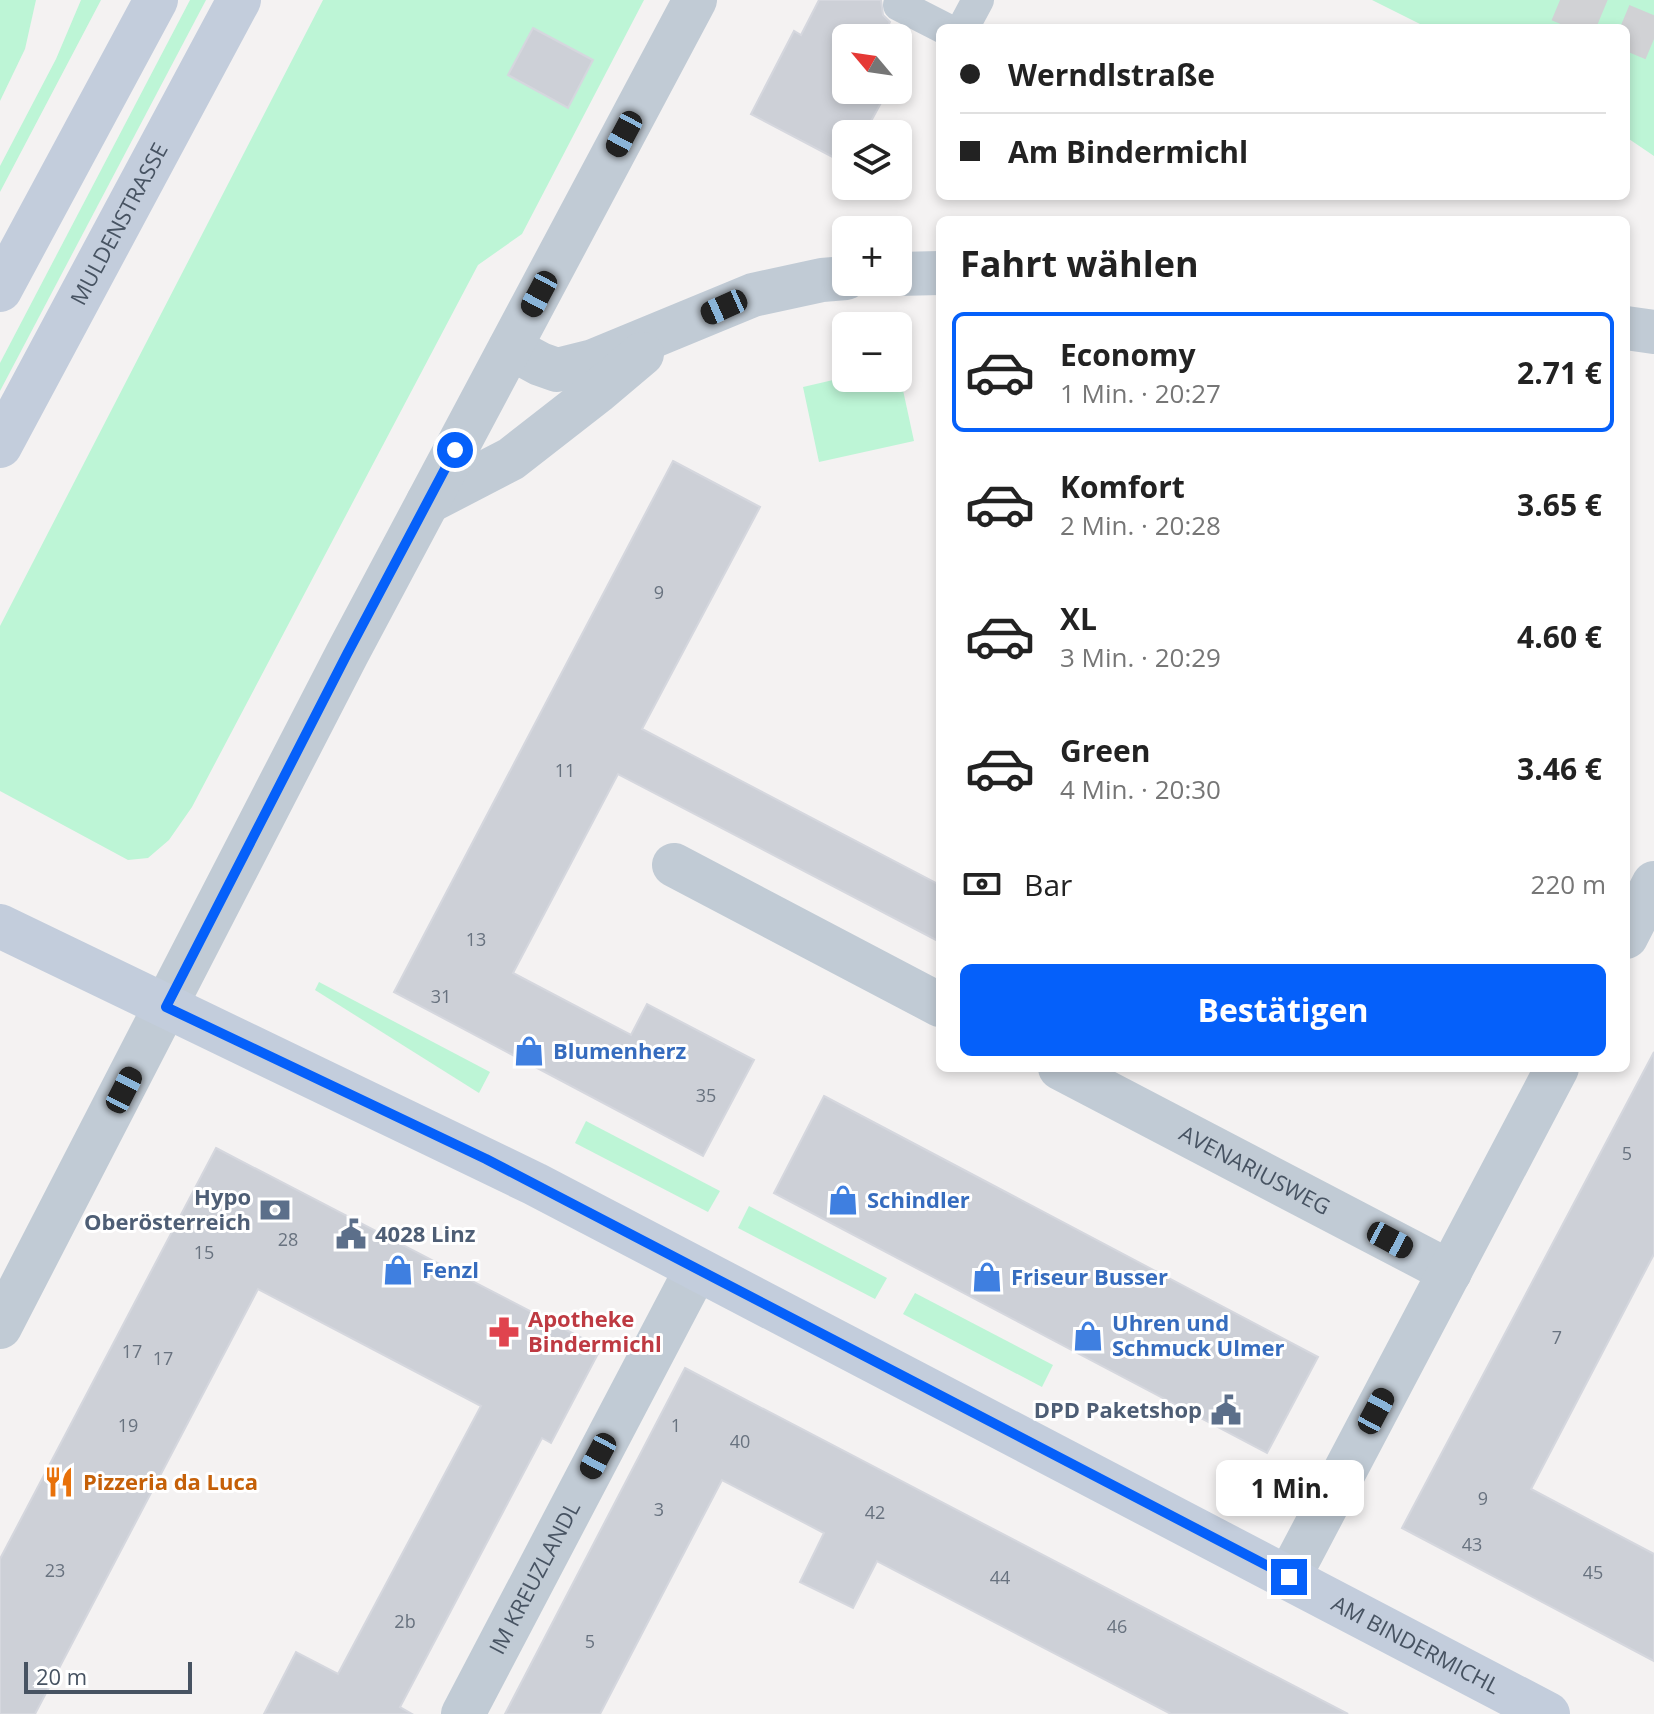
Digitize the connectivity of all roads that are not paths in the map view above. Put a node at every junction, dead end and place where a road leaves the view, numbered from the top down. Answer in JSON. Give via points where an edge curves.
{"nodes":[{"id":1,"x":156,"y":0,"type":"edge"},
{"id":2,"x":239,"y":0,"type":"edge"},
{"id":3,"x":695,"y":0,"type":"edge"},
{"id":4,"x":978,"y":0,"type":"edge"},
{"id":5,"x":899,"y":5,"type":"dead end"},
{"id":6,"x":936,"y":24,"type":"edge"},
{"id":7,"x":965,"y":24,"type":"edge"},
{"id":8,"x":936,"y":273,"type":"edge"},
{"id":9,"x":912,"y":274,"type":"edge"},
{"id":10,"x":832,"y":279,"type":"edge"},
{"id":11,"x":0,"y":290,"type":"edge"},
{"id":12,"x":1630,"y":329,"type":"edge"},
{"id":13,"x":668,"y":331,"type":"junction"},
{"id":14,"x":1654,"y":332,"type":"edge"},
{"id":15,"x":510,"y":348,"type":"junction"},
{"id":16,"x":0,"y":446,"type":"edge"},
{"id":17,"x":428,"y":502,"type":"junction"},
{"id":18,"x":674,"y":865,"type":"dead end"},
{"id":19,"x":1654,"y":883,"type":"edge"},
{"id":20,"x":0,"y":926,"type":"edge"},
{"id":21,"x":1630,"y":929,"type":"edge"},
{"id":22,"x":936,"y":1003,"type":"edge"},
{"id":23,"x":166,"y":1007,"type":"junction"},
{"id":24,"x":1068,"y":1072,"type":"edge"},
{"id":25,"x":1555,"y":1072,"type":"edge"},
{"id":26,"x":696,"y":1270,"type":"junction"},
{"id":27,"x":1450,"y":1272,"type":"junction"},
{"id":28,"x":0,"y":1327,"type":"edge"},
{"id":29,"x":1289,"y":1577,"type":"junction"},
{"id":30,"x":463,"y":1714,"type":"edge"},
{"id":31,"x":1548,"y":1714,"type":"edge"}],
"edges":[{"from":1,"to":11,"type":"main road"},
{"from":2,"to":16,"type":"main road","name":"MULDENSTRASSE"},
{"from":3,"to":15,"type":"street"},
{"from":4,"to":7,"type":"lane"},
{"from":5,"to":6,"type":"lane"},
{"from":8,"to":9,"type":"street"},
{"from":10,"to":13,"type":"street","via":[[753,295]]},
{"from":12,"to":14,"type":"street"},
{"from":13,"to":15,"type":"street","via":[[557,370]]},
{"from":13,"to":17,"type":"street","via":[[511,459]]},
{"from":15,"to":17,"type":"street"},
{"from":17,"to":23,"type":"street"},
{"from":18,"to":22,"type":"street"},
{"from":19,"to":21,"type":"street"},
{"from":20,"to":23,"type":"main road","name":"AM BINDERMICHL"},
{"from":23,"to":26,"type":"main road","name":"AM BINDERMICHL","via":[[461,1146]]},
{"from":23,"to":28,"type":"street"},
{"from":24,"to":27,"type":"street","name":"AVENARIUSWEG"},
{"from":25,"to":27,"type":"street"},
{"from":26,"to":29,"type":"main road","name":"AM BINDERMICHL"},
{"from":26,"to":30,"type":"street","name":"IM KREUZLANDL"},
{"from":27,"to":29,"type":"street"},
{"from":29,"to":31,"type":"main road","name":"AM BINDERMICHL"}]}
